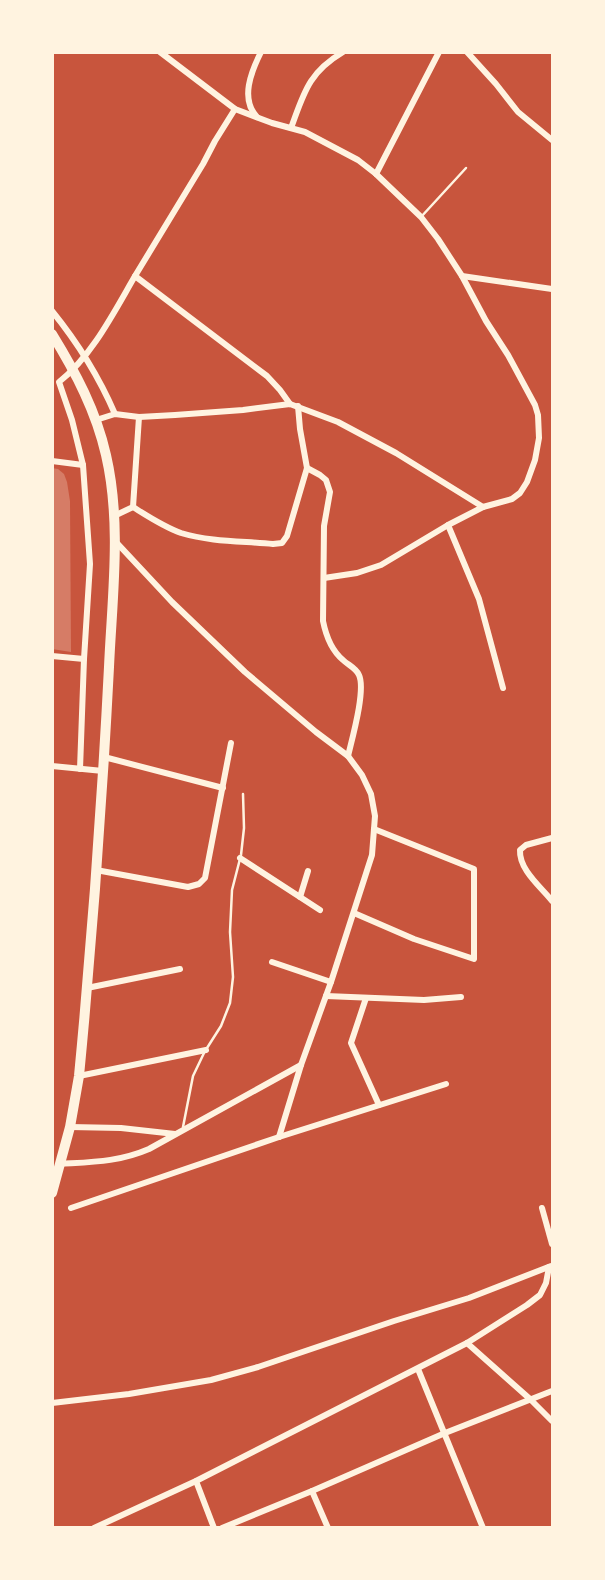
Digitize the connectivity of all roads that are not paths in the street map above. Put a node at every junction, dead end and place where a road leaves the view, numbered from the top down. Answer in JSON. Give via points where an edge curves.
{"nodes":[{"id":1,"x":160,"y":52,"type":"edge"},
{"id":2,"x":343,"y":52,"type":"edge"},
{"id":3,"x":439,"y":52,"type":"edge"},
{"id":4,"x":467,"y":52,"type":"edge"},
{"id":5,"x":257,"y":54,"type":"edge"},
{"id":6,"x":235,"y":110,"type":"junction"},
{"id":7,"x":258,"y":119,"type":"junction"},
{"id":8,"x":291,"y":128,"type":"junction"},
{"id":9,"x":552,"y":140,"type":"edge"},
{"id":10,"x":466,"y":168,"type":"dead end"},
{"id":11,"x":376,"y":174,"type":"junction"},
{"id":12,"x":421,"y":217,"type":"junction"},
{"id":13,"x":135,"y":276,"type":"junction"},
{"id":14,"x":462,"y":276,"type":"junction"},
{"id":15,"x":552,"y":289,"type":"edge"},
{"id":16,"x":52,"y":311,"type":"edge"},
{"id":17,"x":52,"y":334,"type":"edge"},
{"id":18,"x":85,"y":357,"type":"junction"},
{"id":19,"x":74,"y":370,"type":"junction"},
{"id":20,"x":56,"y":382,"type":"edge"},
{"id":21,"x":294,"y":405,"type":"junction"},
{"id":22,"x":115,"y":414,"type":"junction"},
{"id":23,"x":139,"y":416,"type":"junction"},
{"id":24,"x":96,"y":420,"type":"junction"},
{"id":25,"x":52,"y":461,"type":"edge"},
{"id":26,"x":83,"y":464,"type":"junction"},
{"id":27,"x":307,"y":468,"type":"junction"},
{"id":28,"x":482,"y":507,"type":"junction"},
{"id":29,"x":133,"y":508,"type":"junction"},
{"id":30,"x":114,"y":516,"type":"junction"},
{"id":31,"x":448,"y":525,"type":"junction"},
{"id":32,"x":114,"y":541,"type":"junction"},
{"id":33,"x":324,"y":579,"type":"junction"},
{"id":34,"x":52,"y":656,"type":"edge"},
{"id":35,"x":83,"y":659,"type":"junction"},
{"id":36,"x":503,"y":688,"type":"dead end"},
{"id":37,"x":231,"y":743,"type":"dead end"},
{"id":38,"x":348,"y":756,"type":"junction"},
{"id":39,"x":104,"y":757,"type":"junction"},
{"id":40,"x":52,"y":766,"type":"edge"},
{"id":41,"x":80,"y":769,"type":"junction"},
{"id":42,"x":103,"y":771,"type":"junction"},
{"id":43,"x":223,"y":788,"type":"junction"},
{"id":44,"x":243,"y":794,"type":"dead end"},
{"id":45,"x":374,"y":829,"type":"junction"},
{"id":46,"x":552,"y":838,"type":"edge"},
{"id":47,"x":240,"y":858,"type":"junction"},
{"id":48,"x":96,"y":870,"type":"junction"},
{"id":49,"x":308,"y":871,"type":"dead end"},
{"id":50,"x":300,"y":897,"type":"junction"},
{"id":51,"x":552,"y":901,"type":"edge"},
{"id":52,"x":320,"y":910,"type":"dead end"},
{"id":53,"x":354,"y":913,"type":"junction"},
{"id":54,"x":272,"y":962,"type":"dead end"},
{"id":55,"x":180,"y":970,"type":"dead end"},
{"id":56,"x":331,"y":982,"type":"junction"},
{"id":57,"x":87,"y":988,"type":"junction"},
{"id":58,"x":326,"y":996,"type":"junction"},
{"id":59,"x":461,"y":997,"type":"dead end"},
{"id":60,"x":366,"y":998,"type":"junction"},
{"id":61,"x":206,"y":1050,"type":"junction"},
{"id":62,"x":301,"y":1065,"type":"junction"},
{"id":63,"x":79,"y":1076,"type":"junction"},
{"id":64,"x":446,"y":1084,"type":"dead end"},
{"id":65,"x":379,"y":1105,"type":"junction"},
{"id":66,"x":70,"y":1126,"type":"junction"},
{"id":67,"x":183,"y":1130,"type":"junction"},
{"id":68,"x":174,"y":1134,"type":"junction"},
{"id":69,"x":279,"y":1137,"type":"junction"},
{"id":70,"x":60,"y":1164,"type":"junction"},
{"id":71,"x":52,"y":1194,"type":"edge"},
{"id":72,"x":71,"y":1208,"type":"dead end"},
{"id":73,"x":542,"y":1208,"type":"dead end"},
{"id":74,"x":552,"y":1244,"type":"edge"},
{"id":75,"x":551,"y":1266,"type":"edge"},
{"id":76,"x":467,"y":1343,"type":"junction"},
{"id":77,"x":418,"y":1368,"type":"junction"},
{"id":78,"x":552,"y":1391,"type":"edge"},
{"id":79,"x":530,"y":1399,"type":"junction"},
{"id":80,"x":52,"y":1403,"type":"edge"},
{"id":81,"x":552,"y":1420,"type":"edge"},
{"id":82,"x":444,"y":1433,"type":"junction"},
{"id":83,"x":196,"y":1481,"type":"junction"},
{"id":84,"x":312,"y":1491,"type":"junction"},
{"id":85,"x":94,"y":1528,"type":"edge"},
{"id":86,"x":214,"y":1528,"type":"edge"},
{"id":87,"x":222,"y":1528,"type":"edge"},
{"id":88,"x":328,"y":1528,"type":"edge"},
{"id":89,"x":483,"y":1528,"type":"edge"}],
"edges":[{"from":1,"to":6,"type":"street"},
{"from":2,"to":8,"type":"street","via":[[313,75]]},
{"from":3,"to":11,"type":"street"},
{"from":4,"to":9,"type":"street","via":[[517,112]]},
{"from":5,"to":7,"type":"street","via":[[248,96]]},
{"from":6,"to":7,"type":"street"},
{"from":6,"to":13,"type":"street"},
{"from":7,"to":8,"type":"street"},
{"from":8,"to":11,"type":"street","via":[[335,147]]},
{"from":10,"to":12,"type":"lane"},
{"from":11,"to":12,"type":"street"},
{"from":12,"to":14,"type":"street"},
{"from":13,"to":18,"type":"street"},
{"from":13,"to":21,"type":"street","via":[[267,376]]},
{"from":14,"to":15,"type":"street"},
{"from":14,"to":28,"type":"street","via":[[538,415],[539,438],[527,482],[512,499]]},
{"from":16,"to":18,"type":"street"},
{"from":17,"to":19,"type":"main road"},
{"from":18,"to":19,"type":"street"},
{"from":18,"to":22,"type":"street"},
{"from":19,"to":20,"type":"street"},
{"from":19,"to":24,"type":"main road"},
{"from":20,"to":26,"type":"street"},
{"from":21,"to":23,"type":"street"},
{"from":21,"to":27,"type":"street"},
{"from":21,"to":28,"type":"street","via":[[396,453]]},
{"from":22,"to":23,"type":"street"},
{"from":22,"to":24,"type":"street"},
{"from":23,"to":29,"type":"street"},
{"from":24,"to":30,"type":"main road"},
{"from":25,"to":26,"type":"street"},
{"from":26,"to":35,"type":"street","via":[[90,564]]},
{"from":27,"to":29,"type":"street","via":[[288,537],[278,545],[181,533]]},
{"from":27,"to":33,"type":"street","via":[[326,480],[330,492],[324,526]]},
{"from":28,"to":31,"type":"street"},
{"from":29,"to":30,"type":"street"},
{"from":30,"to":32,"type":"main road"},
{"from":31,"to":33,"type":"street","via":[[381,565]]},
{"from":31,"to":36,"type":"street","via":[[479,598]]},
{"from":32,"to":38,"type":"street","via":[[245,672]]},
{"from":32,"to":39,"type":"main road"},
{"from":33,"to":38,"type":"street","via":[[325,632],[361,682]]},
{"from":34,"to":35,"type":"street"},
{"from":35,"to":41,"type":"street"},
{"from":37,"to":43,"type":"street"},
{"from":38,"to":45,"type":"street","via":[[371,794]]},
{"from":39,"to":42,"type":"main road"},
{"from":39,"to":43,"type":"street"},
{"from":40,"to":41,"type":"street"},
{"from":41,"to":42,"type":"street"},
{"from":42,"to":48,"type":"main road"},
{"from":43,"to":48,"type":"street","via":[[205,878],[199,884],[188,887]]},
{"from":44,"to":47,"type":"lane"},
{"from":45,"to":53,"type":"street","via":[[372,855]]},
{"from":45,"to":53,"type":"street","via":[[474,869],[474,959]]},
{"from":46,"to":51,"type":"street","via":[[526,845],[520,857]]},
{"from":47,"to":50,"type":"street"},
{"from":47,"to":61,"type":"lane","via":[[232,890],[230,1003]]},
{"from":48,"to":57,"type":"main road"},
{"from":49,"to":50,"type":"street"},
{"from":50,"to":52,"type":"street"},
{"from":53,"to":56,"type":"street"},
{"from":54,"to":56,"type":"street"},
{"from":55,"to":57,"type":"street"},
{"from":56,"to":58,"type":"street"},
{"from":57,"to":63,"type":"main road"},
{"from":58,"to":60,"type":"street"},
{"from":58,"to":62,"type":"street"},
{"from":59,"to":60,"type":"street"},
{"from":60,"to":65,"type":"street","via":[[351,1043]]},
{"from":61,"to":63,"type":"street"},
{"from":61,"to":67,"type":"lane","via":[[193,1076]]},
{"from":62,"to":67,"type":"street"},
{"from":62,"to":69,"type":"street"},
{"from":63,"to":66,"type":"main road"},
{"from":64,"to":65,"type":"street"},
{"from":65,"to":69,"type":"street"},
{"from":66,"to":68,"type":"street"},
{"from":66,"to":70,"type":"main road"},
{"from":67,"to":68,"type":"street"},
{"from":68,"to":70,"type":"street","via":[[131,1157]]},
{"from":69,"to":72,"type":"street"},
{"from":70,"to":71,"type":"main road"},
{"from":73,"to":74,"type":"street"},
{"from":75,"to":76,"type":"street","via":[[540,1295]]},
{"from":75,"to":80,"type":"street","via":[[469,1298],[211,1380]]},
{"from":76,"to":77,"type":"street"},
{"from":76,"to":79,"type":"street"},
{"from":77,"to":82,"type":"street"},
{"from":77,"to":83,"type":"street"},
{"from":78,"to":79,"type":"street"},
{"from":79,"to":81,"type":"street"},
{"from":79,"to":82,"type":"street"},
{"from":82,"to":84,"type":"street"},
{"from":82,"to":89,"type":"street"},
{"from":83,"to":85,"type":"street"},
{"from":83,"to":86,"type":"street"},
{"from":84,"to":87,"type":"street"},
{"from":84,"to":88,"type":"street"}]}
